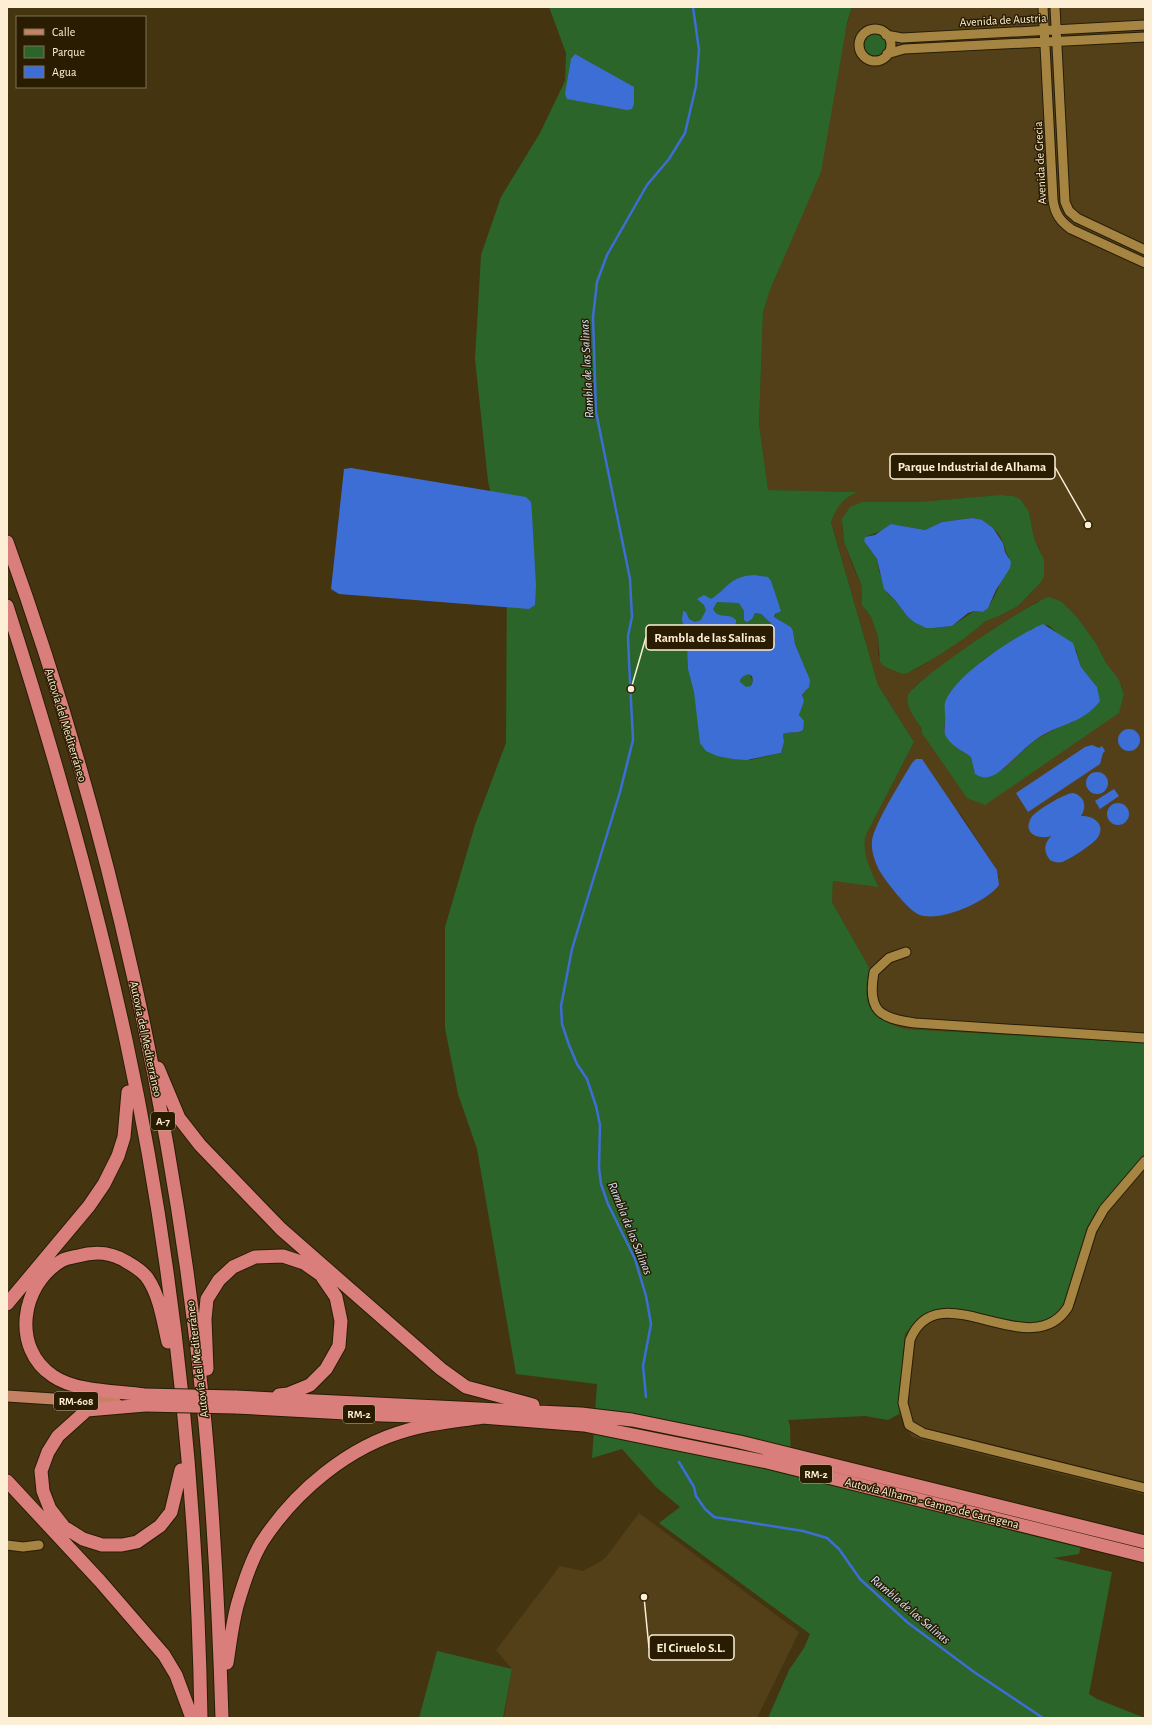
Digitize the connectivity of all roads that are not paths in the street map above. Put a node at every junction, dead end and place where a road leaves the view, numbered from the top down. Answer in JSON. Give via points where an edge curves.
{"nodes":[{"id":1,"x":1043,"y":7,"type":"edge"},
{"id":2,"x":1055,"y":7,"type":"edge"},
{"id":3,"x":1145,"y":25,"type":"edge"},
{"id":4,"x":1056,"y":29,"type":"junction"},
{"id":5,"x":1044,"y":30,"type":"junction"},
{"id":6,"x":886,"y":35,"type":"junction"},
{"id":7,"x":1145,"y":37,"type":"edge"},
{"id":8,"x":1046,"y":42,"type":"junction"},
{"id":9,"x":1057,"y":42,"type":"junction"},
{"id":10,"x":887,"y":54,"type":"junction"},
{"id":11,"x":1145,"y":250,"type":"edge"},
{"id":12,"x":1145,"y":263,"type":"edge"},
{"id":13,"x":7,"y":542,"type":"edge"},
{"id":14,"x":7,"y":606,"type":"edge"},
{"id":15,"x":68,"y":809,"type":"junction"},
{"id":16,"x":906,"y":952,"type":"dead end"},
{"id":17,"x":1145,"y":1038,"type":"edge"},
{"id":18,"x":147,"y":1042,"type":"junction"},
{"id":19,"x":128,"y":1092,"type":"junction"},
{"id":20,"x":1145,"y":1161,"type":"edge"},
{"id":21,"x":7,"y":1304,"type":"edge"},
{"id":22,"x":168,"y":1342,"type":"junction"},
{"id":23,"x":7,"y":1390,"type":"edge"},
{"id":24,"x":7,"y":1396,"type":"edge"},
{"id":25,"x":144,"y":1400,"type":"junction"},
{"id":26,"x":236,"y":1402,"type":"junction"},
{"id":27,"x":582,"y":1414,"type":"junction"},
{"id":28,"x":483,"y":1418,"type":"junction"},
{"id":29,"x":181,"y":1470,"type":"junction"},
{"id":30,"x":7,"y":1481,"type":"edge"},
{"id":31,"x":1145,"y":1488,"type":"edge"},
{"id":32,"x":1145,"y":1542,"type":"edge"},
{"id":33,"x":7,"y":1545,"type":"edge"},
{"id":34,"x":39,"y":1545,"type":"dead end"},
{"id":35,"x":1145,"y":1556,"type":"edge"},
{"id":36,"x":227,"y":1663,"type":"junction"},
{"id":37,"x":193,"y":1718,"type":"edge"},
{"id":38,"x":201,"y":1718,"type":"edge"},
{"id":39,"x":222,"y":1718,"type":"edge"},
{"id":40,"x":227,"y":1718,"type":"edge"}],
"edges":[{"from":1,"to":5,"type":"street","name":"Avenida de Grecia"},
{"from":2,"to":4,"type":"street","name":"Avenida de Grecia"},
{"from":3,"to":4,"type":"street","name":"Avenida de Austria"},
{"from":4,"to":5,"type":"street","name":"Avenida de Austria"},
{"from":4,"to":9,"type":"street","name":"Avenida de Grecia"},
{"from":5,"to":6,"type":"street","name":"Avenida de Austria","via":[[902,38]]},
{"from":5,"to":8,"type":"street","name":"Avenida de Grecia"},
{"from":6,"to":10,"type":"street","via":[[890,44]]},
{"from":6,"to":10,"type":"street","via":[[878,29],[872,29],[864,34],[859,43],[861,53],[869,59],[879,60]]},
{"from":7,"to":9,"type":"street","name":"Avenida de Austria"},
{"from":8,"to":9,"type":"street","name":"Avenida de Austria"},
{"from":8,"to":10,"type":"street","name":"Avenida de Austria","via":[[904,49]]},
{"from":8,"to":12,"type":"street","name":"Avenida de Grecia","via":[[1055,211],[1062,222],[1071,229]]},
{"from":9,"to":11,"type":"street","name":"Avenida de Grecia","via":[[1065,202],[1069,211],[1077,218]]},
{"from":13,"to":18,"type":"highway","name":"Autovía del Mediterráneo","number":"A-7","via":[[77,756],[120,923]]},
{"from":14,"to":15,"type":"highway","name":"Autovía del Mediterráneo","number":"A-7"},
{"from":15,"to":19,"type":"highway"},
{"from":15,"to":38,"type":"highway","name":"Autovía del Mediterráneo","number":"A-7","via":[[90,886],[126,1041],[161,1235],[187,1462],[200,1655]]},
{"from":16,"to":17,"type":"street","via":[[889,958],[874,972],[872,996],[878,1009],[892,1020]]},
{"from":18,"to":27,"type":"highway","via":[[179,1118],[200,1145],[281,1230],[441,1369],[466,1386],[529,1405],[574,1409]]},
{"from":18,"to":39,"type":"highway","name":"Autovía del Mediterráneo","number":"A-7","via":[[177,1209],[204,1416],[218,1610]]},
{"from":19,"to":21,"type":"highway","via":[[124,1137],[104,1184],[89,1206]]},
{"from":19,"to":22,"type":"highway"},
{"from":20,"to":31,"type":"street","via":[[1104,1209],[1092,1230],[1068,1307],[1062,1317],[1050,1326],[1029,1329],[951,1313],[923,1319],[910,1340],[903,1403],[909,1425],[923,1433]]},
{"from":22,"to":25,"type":"highway","via":[[158,1299],[148,1278],[138,1268],[116,1255],[93,1252],[62,1260],[44,1275],[32,1292],[26,1310],[26,1327],[31,1349],[41,1366],[53,1376],[75,1386]]},
{"from":22,"to":29,"type":"highway"},
{"from":23,"to":25,"type":"main road"},
{"from":24,"to":25,"type":"main road","number":"RM-608"},
{"from":25,"to":26,"type":"highway","number":"RM-2","bridge":true},
{"from":25,"to":29,"type":"highway","via":[[87,1410],[58,1436],[48,1452],[41,1471],[43,1491],[50,1509],[64,1527],[83,1539],[102,1545],[137,1542],[160,1526],[171,1512]]},
{"from":26,"to":27,"type":"highway","number":"RM-2"},
{"from":26,"to":28,"type":"highway","number":"RM-2","via":[[382,1415]]},
{"from":26,"to":36,"type":"highway","via":[[288,1394],[310,1385],[326,1369],[339,1346],[341,1321],[336,1297],[321,1275],[304,1263],[283,1256],[255,1257],[233,1267],[219,1280],[208,1299],[204,1319]]},
{"from":27,"to":32,"type":"highway","name":"Autovía Alhama - Campo de Cartagena","number":"RM-2","via":[[632,1420],[740,1442]]},
{"from":28,"to":35,"type":"highway","name":"Autovía Alhama - Campo de Cartagena","number":"RM-2","via":[[584,1424],[744,1458]]},
{"from":28,"to":36,"type":"highway","via":[[408,1430],[375,1442],[333,1467],[294,1501],[262,1542],[248,1574],[237,1607]]},
{"from":29,"to":37,"type":"highway","via":[[187,1539]]},
{"from":30,"to":37,"type":"highway","via":[[164,1655],[176,1675]]},
{"from":33,"to":34,"type":"street"},
{"from":36,"to":40,"type":"highway"}]}
